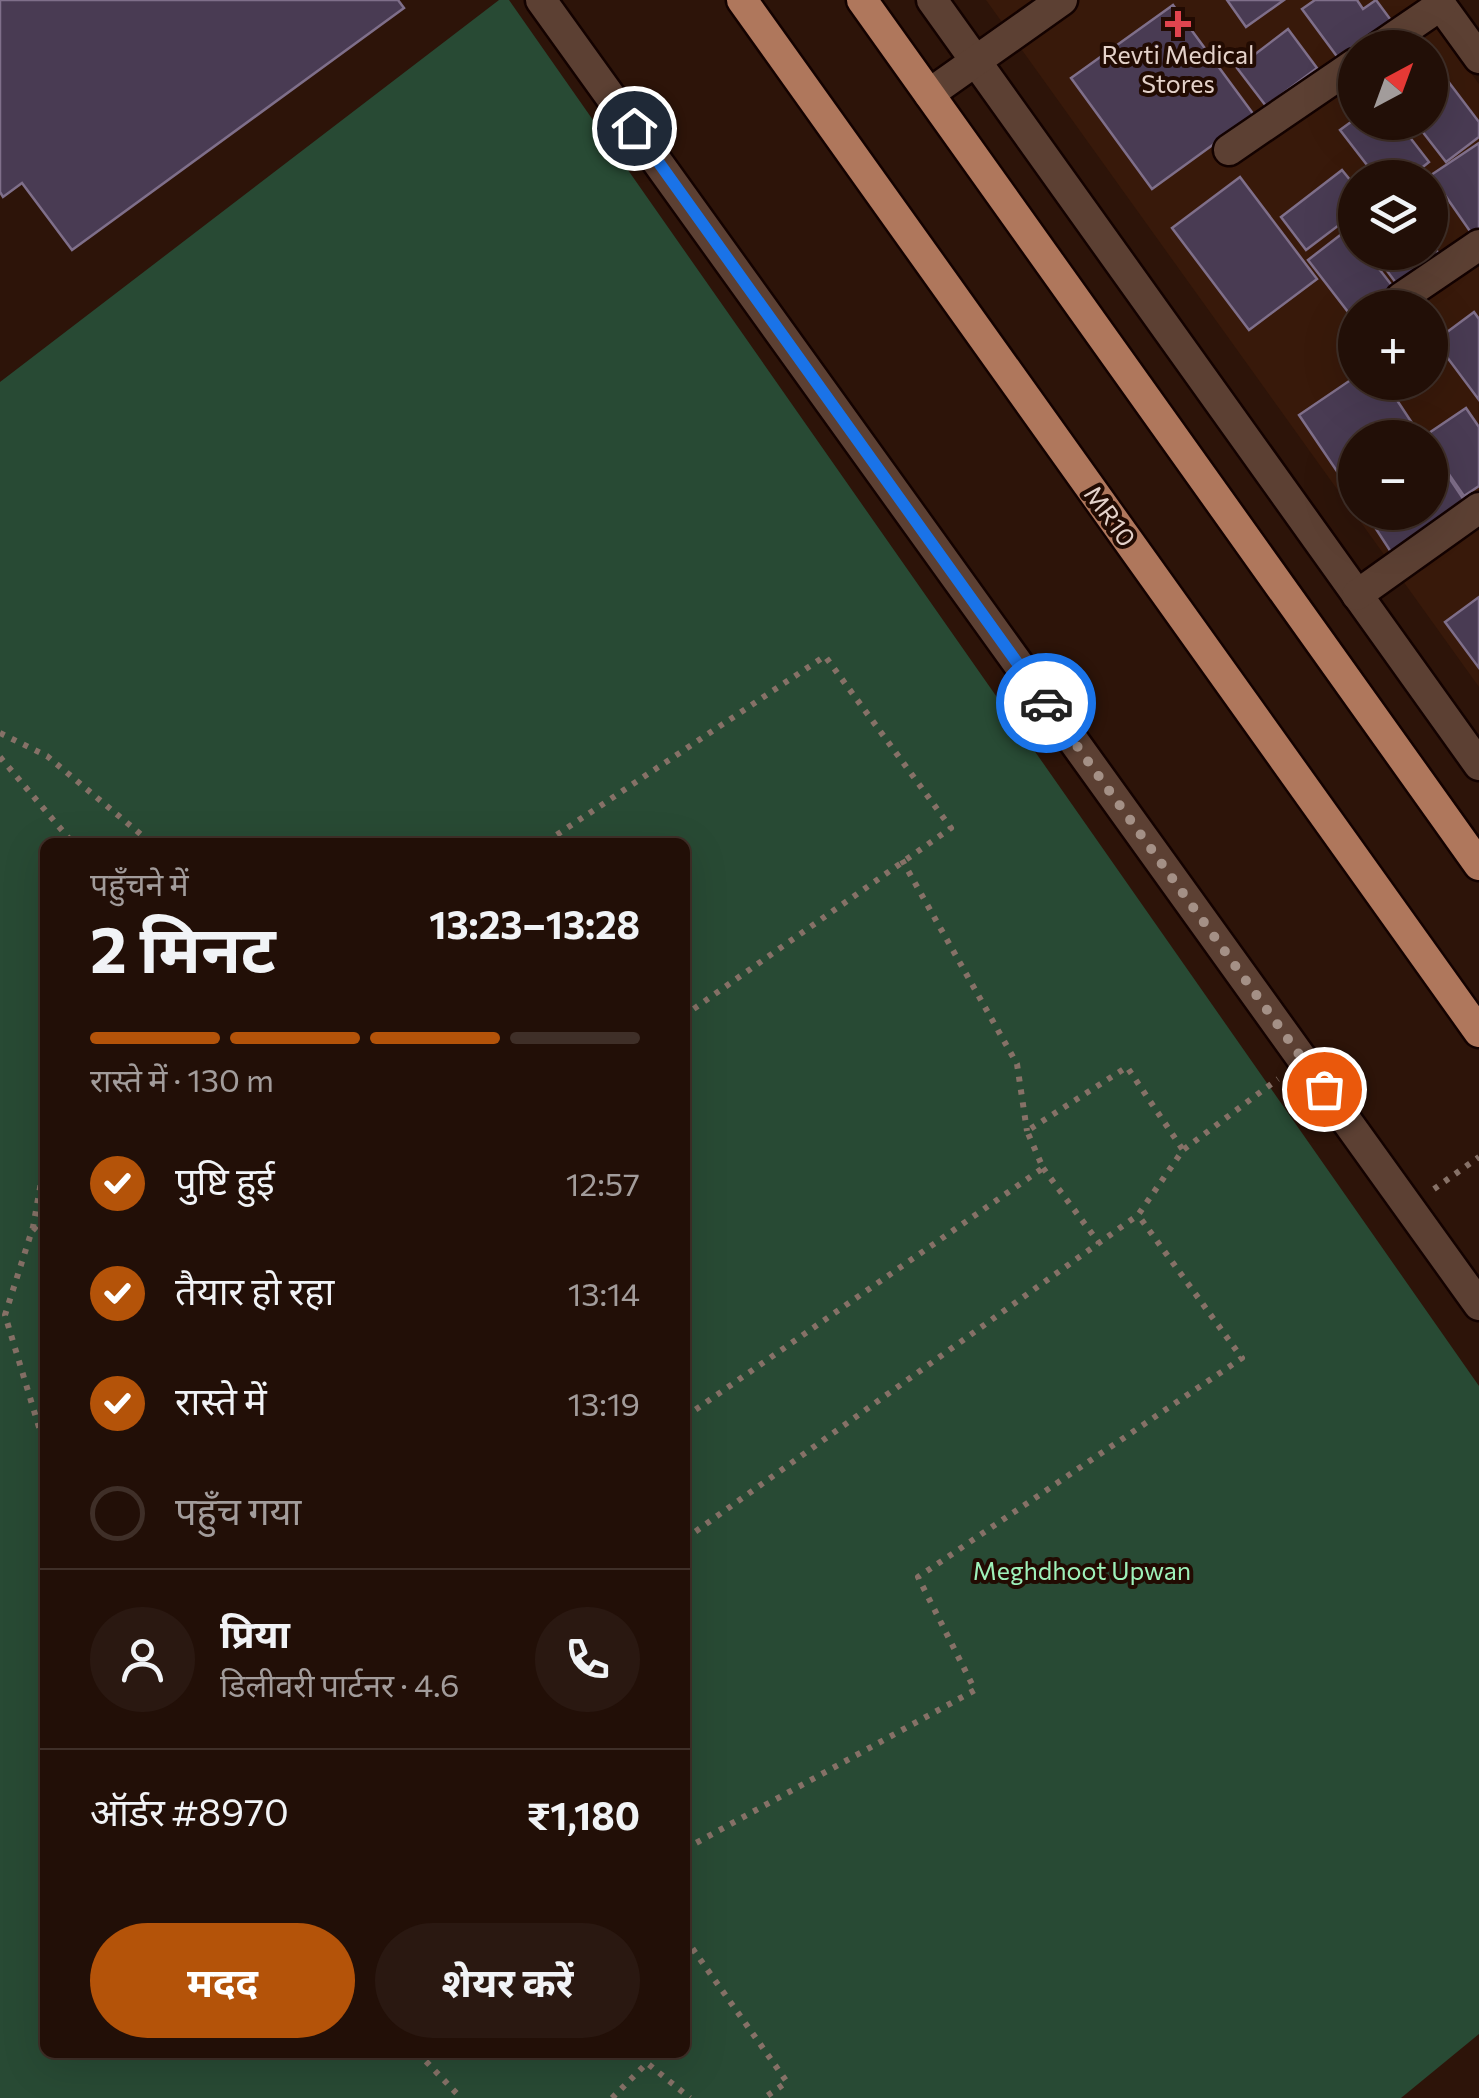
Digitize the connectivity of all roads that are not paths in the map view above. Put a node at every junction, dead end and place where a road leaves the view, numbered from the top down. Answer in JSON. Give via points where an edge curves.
{"nodes":[{"id":1,"x":541,"y":0,"type":"edge"},
{"id":2,"x":742,"y":0,"type":"edge"},
{"id":3,"x":862,"y":0,"type":"edge"},
{"id":4,"x":932,"y":0,"type":"edge"},
{"id":5,"x":1062,"y":0,"type":"edge"},
{"id":6,"x":1439,"y":2,"type":"edge"},
{"id":7,"x":1402,"y":30,"type":"edge"},
{"id":8,"x":1479,"y":58,"type":"edge"},
{"id":9,"x":976,"y":61,"type":"junction"},
{"id":10,"x":1338,"y":76,"type":"edge"},
{"id":11,"x":929,"y":94,"type":"junction"},
{"id":12,"x":1229,"y":150,"type":"dead end"},
{"id":13,"x":1479,"y":244,"type":"edge"},
{"id":14,"x":1413,"y":290,"type":"edge"},
{"id":15,"x":1479,"y":508,"type":"edge"},
{"id":16,"x":1357,"y":594,"type":"junction"},
{"id":17,"x":1479,"y":765,"type":"edge"},
{"id":18,"x":1479,"y":865,"type":"edge"},
{"id":19,"x":1479,"y":1032,"type":"edge"},
{"id":20,"x":1479,"y":1305,"type":"edge"}],
"edges":[{"from":1,"to":20,"type":"street"},
{"from":2,"to":19,"type":"main road","name":"MR10"},
{"from":3,"to":11,"type":"main road"},
{"from":4,"to":9,"type":"street"},
{"from":5,"to":9,"type":"street"},
{"from":6,"to":7,"type":"street"},
{"from":6,"to":8,"type":"street"},
{"from":9,"to":11,"type":"street"},
{"from":9,"to":16,"type":"street"},
{"from":10,"to":12,"type":"street"},
{"from":11,"to":18,"type":"main road"},
{"from":13,"to":14,"type":"street"},
{"from":15,"to":16,"type":"street"},
{"from":16,"to":17,"type":"street"}]}
